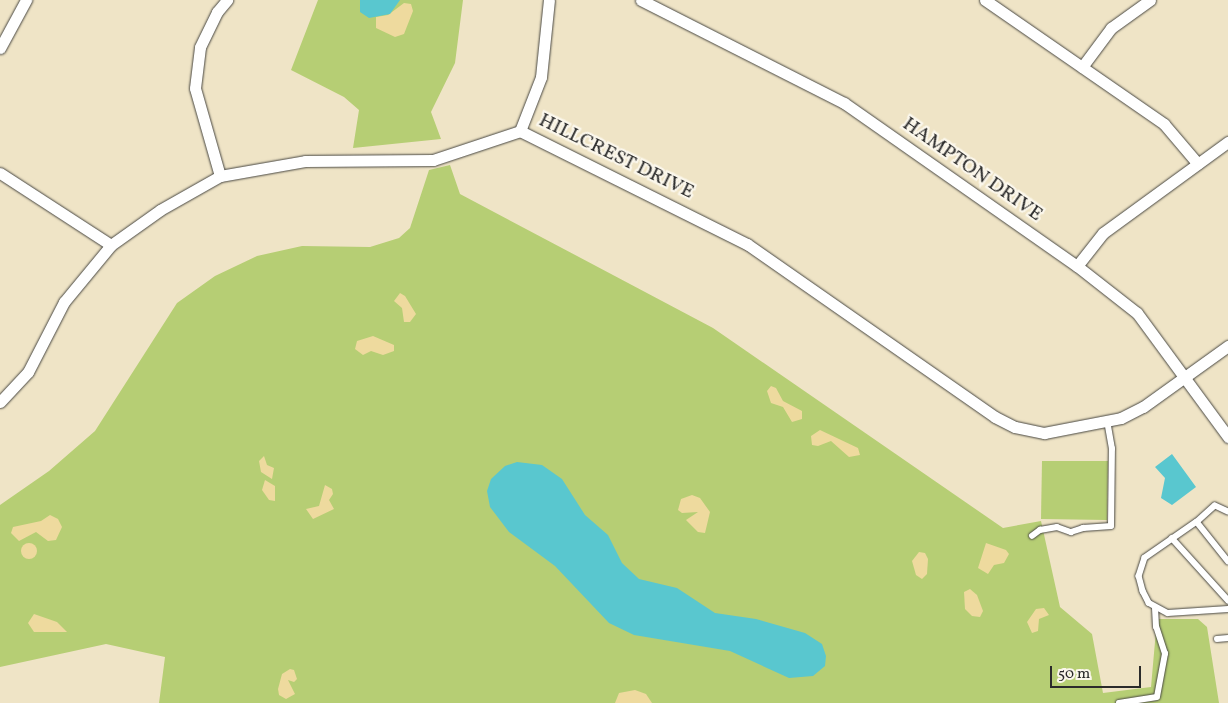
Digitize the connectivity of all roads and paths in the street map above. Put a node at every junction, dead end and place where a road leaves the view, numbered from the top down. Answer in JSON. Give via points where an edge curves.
{"nodes":[{"id":1,"x":26,"y":0,"type":"edge"},
{"id":2,"x":227,"y":0,"type":"edge"},
{"id":3,"x":549,"y":0,"type":"edge"},
{"id":4,"x":641,"y":0,"type":"edge"},
{"id":5,"x":985,"y":0,"type":"edge"},
{"id":6,"x":1150,"y":0,"type":"edge"},
{"id":7,"x":0,"y":48,"type":"edge"},
{"id":8,"x":1082,"y":67,"type":"junction"},
{"id":9,"x":520,"y":131,"type":"junction"},
{"id":10,"x":1228,"y":142,"type":"edge"},
{"id":11,"x":1198,"y":164,"type":"junction"},
{"id":12,"x":0,"y":173,"type":"edge"},
{"id":13,"x":220,"y":176,"type":"junction"},
{"id":14,"x":111,"y":245,"type":"junction"},
{"id":15,"x":1077,"y":266,"type":"junction"},
{"id":16,"x":1228,"y":346,"type":"edge"},
{"id":17,"x":1186,"y":376,"type":"junction"},
{"id":18,"x":0,"y":402,"type":"edge"},
{"id":19,"x":1107,"y":422,"type":"junction"},
{"id":20,"x":1228,"y":437,"type":"edge"},
{"id":21,"x":1228,"y":512,"type":"edge"},
{"id":22,"x":1197,"y":522,"type":"junction"},
{"id":23,"x":1032,"y":536,"type":"dead end"},
{"id":24,"x":1172,"y":538,"type":"junction"},
{"id":25,"x":1228,"y":561,"type":"edge"},
{"id":26,"x":1228,"y":600,"type":"edge"},
{"id":27,"x":1155,"y":608,"type":"junction"},
{"id":28,"x":1228,"y":608,"type":"edge"},
{"id":29,"x":1228,"y":638,"type":"edge"},
{"id":30,"x":1217,"y":639,"type":"dead end"},
{"id":31,"x":1119,"y":703,"type":"edge"}],
"edges":[{"from":1,"to":7,"type":"street"},
{"from":2,"to":13,"type":"street","via":[[200,47],[195,88]]},
{"from":3,"to":9,"type":"street","via":[[542,77]]},
{"from":4,"to":15,"type":"street","name":"HAMPTON DRIVE","via":[[844,103]]},
{"from":5,"to":8,"type":"street"},
{"from":6,"to":8,"type":"street","via":[[1111,28]]},
{"from":8,"to":11,"type":"street","via":[[1164,124]]},
{"from":9,"to":13,"type":"street","name":"HILLCREST DRIVE","via":[[433,160],[305,162]]},
{"from":9,"to":19,"type":"street","name":"HILLCREST DRIVE","via":[[747,244],[1006,424],[1044,432]]},
{"from":10,"to":11,"type":"street"},
{"from":11,"to":15,"type":"street","via":[[1103,233]]},
{"from":12,"to":14,"type":"street"},
{"from":13,"to":14,"type":"street","name":"HILLCREST DRIVE","via":[[160,210]]},
{"from":14,"to":18,"type":"street","name":"HILLCREST DRIVE","via":[[64,302],[28,372]]},
{"from":15,"to":17,"type":"street","name":"HAMPTON DRIVE","via":[[1137,313]]},
{"from":16,"to":17,"type":"street","name":"HILLCREST DRIVE"},
{"from":17,"to":19,"type":"street","name":"HILLCREST DRIVE","via":[[1143,407]]},
{"from":17,"to":20,"type":"street","name":"HAMPTON DRIVE"},
{"from":19,"to":23,"type":"lane","via":[[1112,460],[1111,526],[1071,532],[1056,527],[1040,530]]},
{"from":21,"to":22,"type":"lane","via":[[1215,506]]},
{"from":22,"to":24,"type":"lane"},
{"from":22,"to":25,"type":"lane"},
{"from":24,"to":26,"type":"lane"},
{"from":24,"to":27,"type":"lane","via":[[1145,558],[1140,566],[1143,591]]},
{"from":27,"to":28,"type":"lane","via":[[1168,613]]},
{"from":27,"to":31,"type":"lane","via":[[1156,626],[1165,654],[1157,697]]},
{"from":29,"to":30,"type":"lane"}]}
